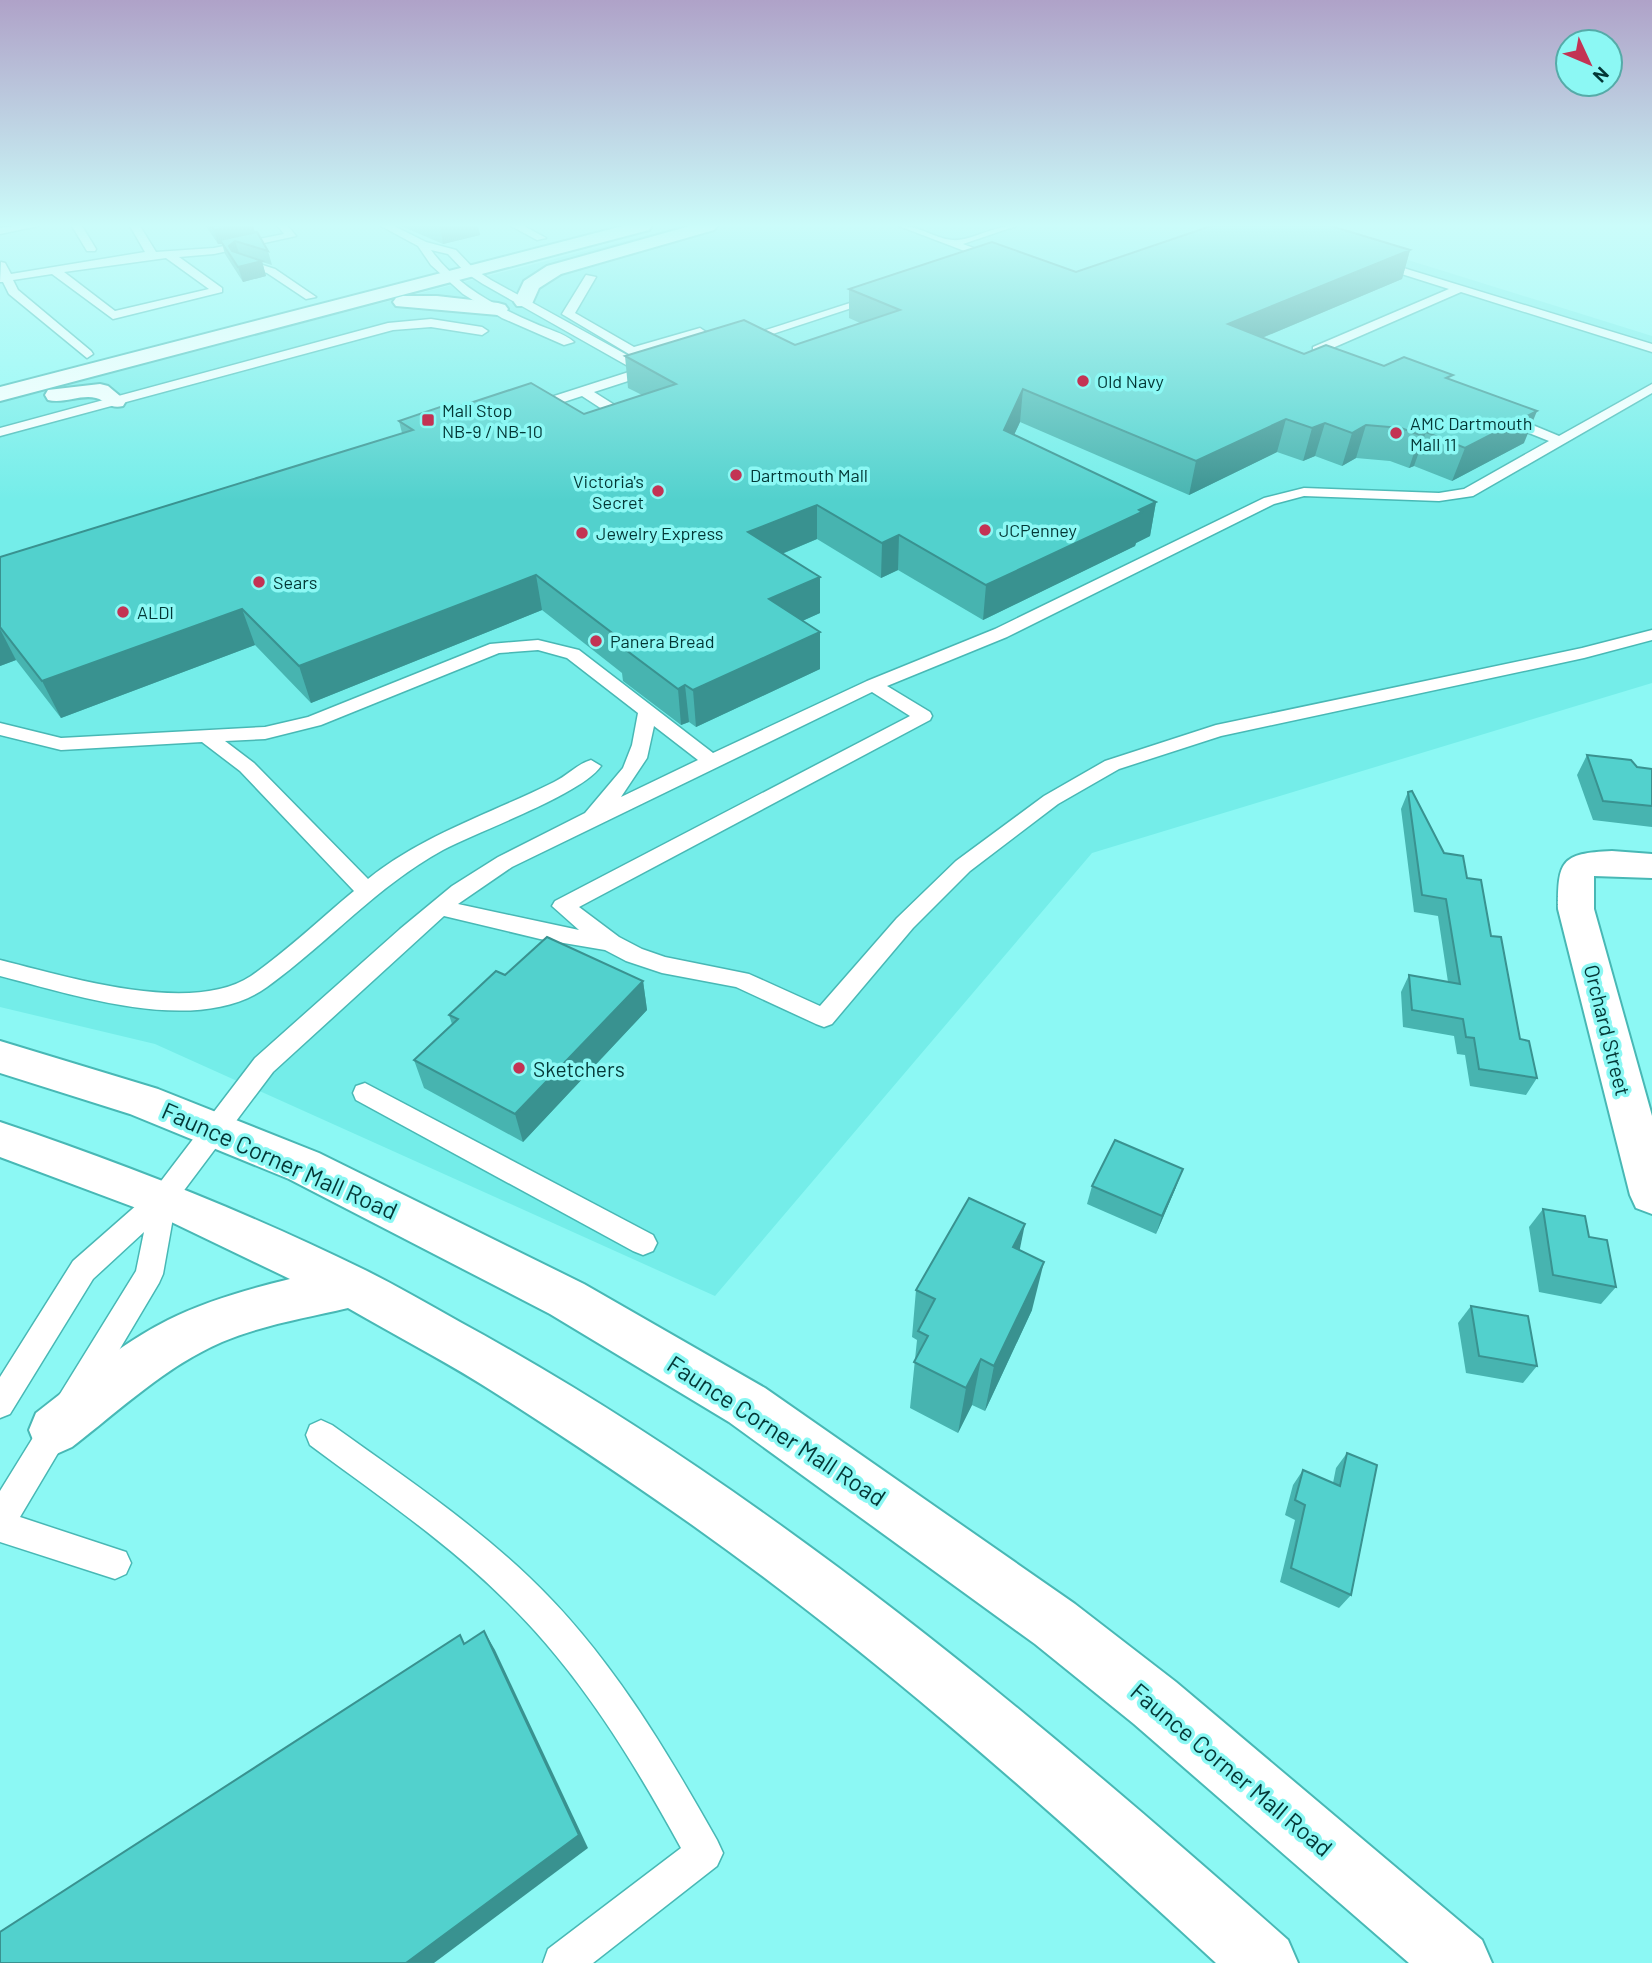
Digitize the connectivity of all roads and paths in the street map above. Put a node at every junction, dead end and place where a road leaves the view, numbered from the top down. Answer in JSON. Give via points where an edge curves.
{"nodes":[{"id":1,"x":44,"y":318,"type":"edge"},
{"id":2,"x":229,"y":318,"type":"edge"},
{"id":3,"x":294,"y":318,"type":"edge"},
{"id":4,"x":517,"y":318,"type":"edge"},
{"id":5,"x":552,"y":318,"type":"edge"},
{"id":6,"x":574,"y":318,"type":"edge"},
{"id":7,"x":814,"y":318,"type":"edge"},
{"id":8,"x":1392,"y":318,"type":"edge"},
{"id":9,"x":1553,"y":318,"type":"edge"},
{"id":10,"x":482,"y":331,"type":"dead end"},
{"id":11,"x":700,"y":332,"type":"edge"},
{"id":12,"x":728,"y":345,"type":"edge"},
{"id":13,"x":1652,"y":348,"type":"edge"},
{"id":14,"x":87,"y":354,"type":"junction"},
{"id":15,"x":1334,"y":356,"type":"edge"},
{"id":16,"x":670,"y":363,"type":"edge"},
{"id":17,"x":646,"y":370,"type":"junction"},
{"id":18,"x":0,"y":376,"type":"edge"},
{"id":19,"x":629,"y":376,"type":"junction"},
{"id":20,"x":1652,"y":388,"type":"edge"},
{"id":21,"x":584,"y":391,"type":"junction"},
{"id":22,"x":0,"y":394,"type":"edge"},
{"id":23,"x":115,"y":401,"type":"junction"},
{"id":24,"x":0,"y":409,"type":"edge"},
{"id":25,"x":515,"y":413,"type":"edge"},
{"id":26,"x":1489,"y":413,"type":"edge"},
{"id":27,"x":627,"y":419,"type":"edge"},
{"id":28,"x":0,"y":432,"type":"edge"},
{"id":29,"x":1560,"y":441,"type":"junction"},
{"id":30,"x":1652,"y":635,"type":"edge"},
{"id":31,"x":873,"y":685,"type":"junction"},
{"id":32,"x":648,"y":712,"type":"junction"},
{"id":33,"x":0,"y":729,"type":"edge"},
{"id":34,"x":209,"y":738,"type":"junction"},
{"id":35,"x":712,"y":762,"type":"junction"},
{"id":36,"x":591,"y":766,"type":"dead end"},
{"id":37,"x":588,"y":820,"type":"junction"},
{"id":38,"x":1652,"y":866,"type":"edge"},
{"id":39,"x":366,"y":890,"type":"junction"},
{"id":40,"x":439,"y":907,"type":"junction"},
{"id":41,"x":611,"y":943,"type":"junction"},
{"id":42,"x":0,"y":968,"type":"edge"},
{"id":43,"x":0,"y":1057,"type":"edge"},
{"id":44,"x":365,"y":1093,"type":"dead end"},
{"id":45,"x":216,"y":1128,"type":"junction"},
{"id":46,"x":0,"y":1139,"type":"edge"},
{"id":47,"x":1652,"y":1195,"type":"edge"},
{"id":48,"x":164,"y":1197,"type":"junction"},
{"id":49,"x":643,"y":1243,"type":"dead end"},
{"id":50,"x":349,"y":1287,"type":"junction"},
{"id":51,"x":0,"y":1404,"type":"edge"},
{"id":52,"x":54,"y":1430,"type":"junction"},
{"id":53,"x":321,"y":1436,"type":"dead end"},
{"id":54,"x":0,"y":1520,"type":"edge"},
{"id":55,"x":0,"y":1526,"type":"edge"},
{"id":56,"x":115,"y":1563,"type":"dead end"},
{"id":57,"x":562,"y":1963,"type":"edge"},
{"id":58,"x":1265,"y":1963,"type":"edge"},
{"id":59,"x":1459,"y":1963,"type":"edge"}],
"edges":[{"from":1,"to":14,"type":"lane"},
{"from":2,"to":14,"type":"main road"},
{"from":3,"to":22,"type":"main road"},
{"from":4,"to":19,"type":"lane"},
{"from":5,"to":17,"type":"lane"},
{"from":6,"to":11,"type":"lane","via":[[633,351]]},
{"from":7,"to":12,"type":"lane"},
{"from":8,"to":15,"type":"lane","via":[[1317,350]]},
{"from":9,"to":13,"type":"lane"},
{"from":10,"to":23,"type":"lane","via":[[400,324]]},
{"from":14,"to":18,"type":"main road"},
{"from":16,"to":17,"type":"lane"},
{"from":17,"to":19,"type":"lane"},
{"from":19,"to":21,"type":"lane"},
{"from":20,"to":29,"type":"lane"},
{"from":21,"to":25,"type":"lane"},
{"from":21,"to":27,"type":"lane"},
{"from":23,"to":24,"type":"main road","via":[[106,393],[81,391]]},
{"from":23,"to":28,"type":"lane"},
{"from":26,"to":29,"type":"lane"},
{"from":29,"to":31,"type":"lane","via":[[1461,496],[1304,492],[1280,497],[1001,633]]},
{"from":30,"to":41,"type":"lane","via":[[1216,731],[1112,765],[1051,800],[963,866],[905,923],[824,1018],[741,980],[662,965]]},
{"from":31,"to":35,"type":"lane"},
{"from":31,"to":41,"type":"lane","via":[[923,716],[563,906]]},
{"from":32,"to":34,"type":"lane","via":[[564,650],[510,646],[313,721],[265,733]]},
{"from":32,"to":35,"type":"lane"},
{"from":32,"to":37,"type":"lane","via":[[640,758]]},
{"from":33,"to":34,"type":"lane","via":[[61,744]]},
{"from":34,"to":39,"type":"lane","via":[[247,767]]},
{"from":35,"to":37,"type":"lane"},
{"from":36,"to":39,"type":"lane","via":[[564,785],[436,845]]},
{"from":37,"to":40,"type":"lane","via":[[505,862]]},
{"from":38,"to":47,"type":"main road","name":"Orchard Street","via":[[1608,863],[1583,866],[1576,872],[1576,909]]},
{"from":39,"to":42,"type":"lane","via":[[258,982],[230,996],[144,1000]]},
{"from":40,"to":41,"type":"lane"},
{"from":40,"to":45,"type":"lane","via":[[264,1065]]},
{"from":43,"to":45,"type":"main road","name":"Faunce Corner Mall Road"},
{"from":44,"to":49,"type":"lane"},
{"from":45,"to":48,"type":"lane"},
{"from":45,"to":59,"type":"main road","name":"Faunce Corner Mall Road","via":[[491,1258],[747,1405],[1055,1624],[1186,1729]]},
{"from":46,"to":48,"type":"main road"},
{"from":48,"to":50,"type":"main road"},
{"from":48,"to":51,"type":"lane","via":[[83,1270]]},
{"from":48,"to":52,"type":"lane","via":[[149,1274]]},
{"from":50,"to":52,"type":"main road","via":[[259,1309],[183,1337]]},
{"from":50,"to":58,"type":"main road","via":[[522,1384],[747,1532],[971,1706]]},
{"from":52,"to":54,"type":"lane"},
{"from":53,"to":57,"type":"lane","via":[[473,1548],[554,1628],[630,1725],[704,1853]]},
{"from":55,"to":56,"type":"lane"}]}
